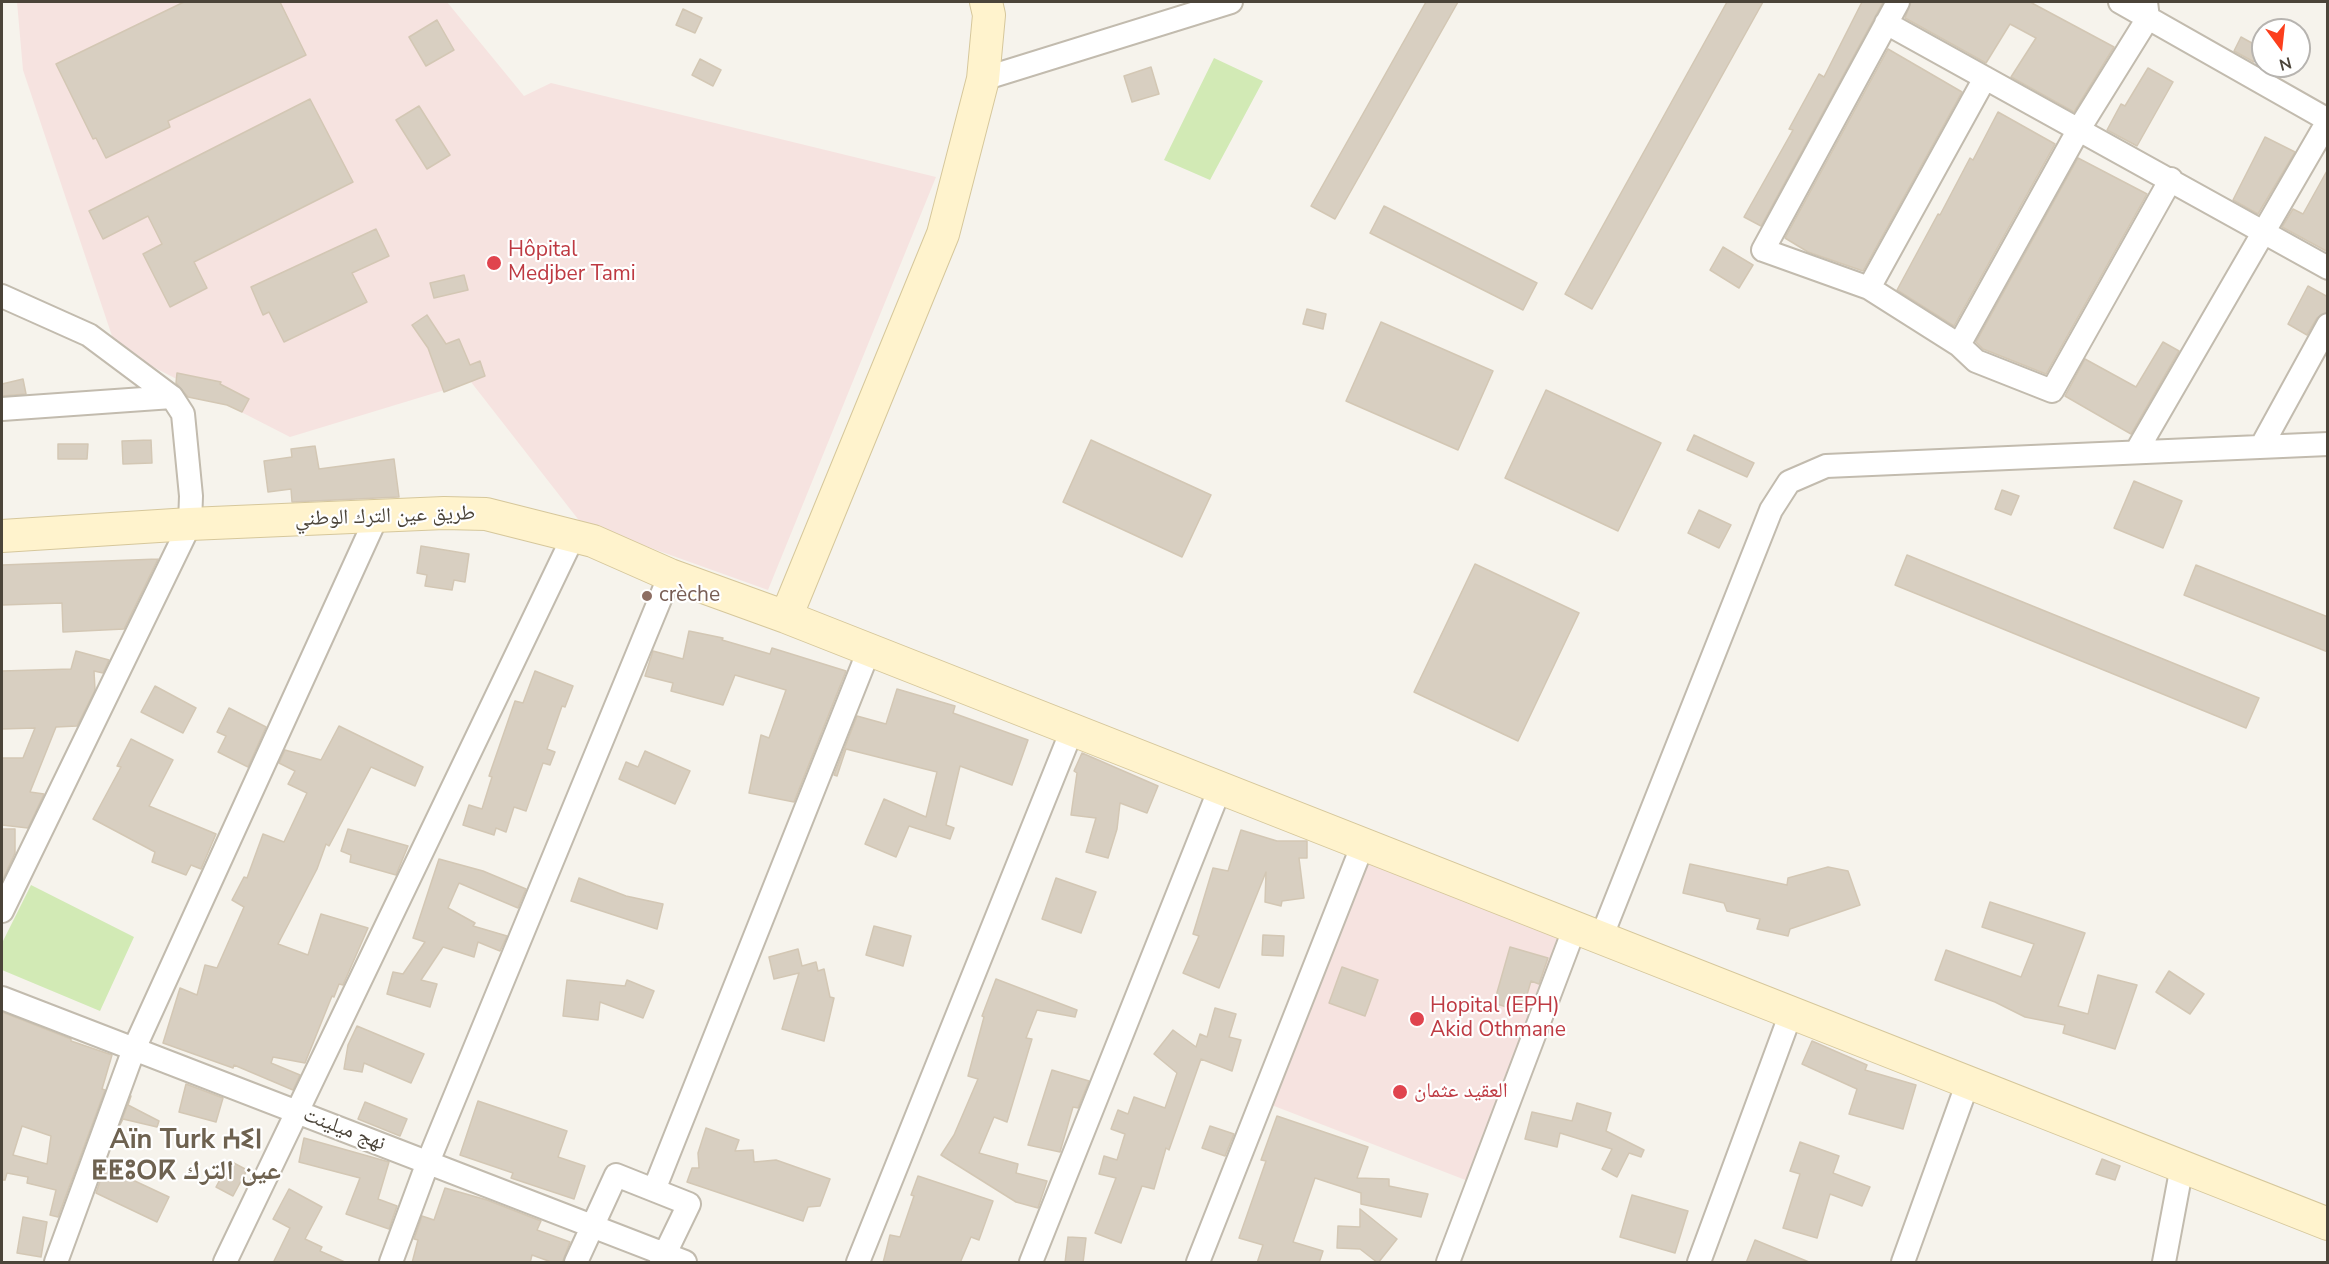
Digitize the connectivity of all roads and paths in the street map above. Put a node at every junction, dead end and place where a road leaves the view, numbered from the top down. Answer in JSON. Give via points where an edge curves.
{"nodes":[{"id":1,"x":986,"y":2,"type":"edge"},
{"id":2,"x":1231,"y":2,"type":"edge"},
{"id":3,"x":1898,"y":2,"type":"edge"},
{"id":4,"x":2120,"y":2,"type":"edge"},
{"id":5,"x":2147,"y":10,"type":"edge"},
{"id":6,"x":1886,"y":23,"type":"junction"},
{"id":7,"x":1985,"y":78,"type":"junction"},
{"id":8,"x":984,"y":79,"type":"junction"},
{"id":9,"x":2328,"y":120,"type":"edge"},
{"id":10,"x":2079,"y":129,"type":"junction"},
{"id":11,"x":2171,"y":179,"type":"junction"},
{"id":12,"x":2262,"y":230,"type":"junction"},
{"id":13,"x":2328,"y":268,"type":"edge"},
{"id":14,"x":1869,"y":288,"type":"junction"},
{"id":15,"x":2,"y":296,"type":"edge"},
{"id":16,"x":2328,"y":325,"type":"edge"},
{"id":17,"x":1959,"y":345,"type":"junction"},
{"id":18,"x":172,"y":397,"type":"junction"},
{"id":19,"x":2,"y":409,"type":"edge"},
{"id":20,"x":2328,"y":444,"type":"edge"},
{"id":21,"x":2261,"y":447,"type":"junction"},
{"id":22,"x":2136,"y":452,"type":"junction"},
{"id":23,"x":377,"y":516,"type":"junction"},
{"id":24,"x":190,"y":524,"type":"junction"},
{"id":25,"x":2,"y":536,"type":"edge"},
{"id":26,"x":573,"y":537,"type":"junction"},
{"id":27,"x":670,"y":575,"type":"junction"},
{"id":28,"x":786,"y":617,"type":"junction"},
{"id":29,"x":869,"y":650,"type":"junction"},
{"id":30,"x":1072,"y":730,"type":"junction"},
{"id":31,"x":1220,"y":788,"type":"junction"},
{"id":32,"x":1363,"y":844,"type":"junction"},
{"id":33,"x":2,"y":911,"type":"edge"},
{"id":34,"x":1588,"y":933,"type":"junction"},
{"id":35,"x":2,"y":998,"type":"edge"},
{"id":36,"x":1791,"y":1013,"type":"junction"},
{"id":37,"x":134,"y":1049,"type":"junction"},
{"id":38,"x":1968,"y":1082,"type":"junction"},
{"id":39,"x":299,"y":1112,"type":"junction"},
{"id":40,"x":428,"y":1162,"type":"junction"},
{"id":41,"x":2182,"y":1166,"type":"junction"},
{"id":42,"x":654,"y":1190,"type":"junction"},
{"id":43,"x":2328,"y":1224,"type":"edge"},
{"id":44,"x":591,"y":1226,"type":"junction"},
{"id":45,"x":670,"y":1260,"type":"edge"},
{"id":46,"x":56,"y":1263,"type":"edge"},
{"id":47,"x":225,"y":1263,"type":"edge"},
{"id":48,"x":391,"y":1263,"type":"edge"},
{"id":49,"x":576,"y":1263,"type":"edge"},
{"id":50,"x":858,"y":1263,"type":"edge"},
{"id":51,"x":1031,"y":1263,"type":"edge"},
{"id":52,"x":1198,"y":1263,"type":"edge"},
{"id":53,"x":1448,"y":1263,"type":"edge"},
{"id":54,"x":1699,"y":1263,"type":"edge"},
{"id":55,"x":1904,"y":1263,"type":"edge"},
{"id":56,"x":2164,"y":1263,"type":"edge"}],
"edges":[{"from":1,"to":8,"type":"main road","via":[[989,15]]},
{"from":2,"to":8,"type":"street"},
{"from":3,"to":6,"type":"street"},
{"from":4,"to":5,"type":"street"},
{"from":5,"to":9,"type":"street"},
{"from":5,"to":10,"type":"street"},
{"from":6,"to":7,"type":"street"},
{"from":6,"to":14,"type":"street","via":[[1763,250]]},
{"from":7,"to":10,"type":"street"},
{"from":7,"to":14,"type":"street"},
{"from":8,"to":28,"type":"main road","via":[[943,234]]},
{"from":9,"to":12,"type":"street"},
{"from":10,"to":11,"type":"street"},
{"from":10,"to":17,"type":"street"},
{"from":11,"to":12,"type":"street"},
{"from":11,"to":17,"type":"street","via":[[2052,391],[1976,361]]},
{"from":12,"to":13,"type":"street"},
{"from":12,"to":22,"type":"street"},
{"from":14,"to":17,"type":"street"},
{"from":15,"to":18,"type":"street","via":[[89,335]]},
{"from":16,"to":21,"type":"street"},
{"from":18,"to":19,"type":"street"},
{"from":18,"to":24,"type":"street","via":[[183,414]]},
{"from":20,"to":21,"type":"street"},
{"from":21,"to":22,"type":"street"},
{"from":22,"to":34,"type":"street","via":[[1826,466],[1789,482],[1772,510]]},
{"from":23,"to":24,"type":"main road","name":"طريق عين الترك الوطني"},
{"from":23,"to":26,"type":"main road","name":"طريق عين الترك الوطني","via":[[486,514]]},
{"from":23,"to":37,"type":"street"},
{"from":24,"to":25,"type":"main road","name":"طريق عين الترك الوطني"},
{"from":24,"to":33,"type":"street"},
{"from":26,"to":27,"type":"main road","name":"طريق عين الترك الوطني","via":[[593,541]]},
{"from":26,"to":39,"type":"street"},
{"from":27,"to":28,"type":"main road","name":"طريق عين الترك الوطني"},
{"from":27,"to":40,"type":"street"},
{"from":28,"to":29,"type":"main road","name":"طريق عين الترك الوطني"},
{"from":29,"to":30,"type":"main road","name":"طريق عين الترك الوطني"},
{"from":29,"to":42,"type":"street"},
{"from":30,"to":31,"type":"main road","name":"طريق عين الترك الوطني"},
{"from":30,"to":50,"type":"street"},
{"from":31,"to":32,"type":"main road","name":"طريق عين الترك الوطني"},
{"from":31,"to":51,"type":"street"},
{"from":32,"to":34,"type":"main road","name":"طريق عين الترك الوطني"},
{"from":32,"to":52,"type":"street"},
{"from":34,"to":36,"type":"main road","name":"طريق عين الترك الوطني"},
{"from":34,"to":53,"type":"street"},
{"from":35,"to":37,"type":"street","name":"نهج ميلينت"},
{"from":36,"to":38,"type":"main road","name":"طريق عين الترك الوطني"},
{"from":36,"to":54,"type":"street"},
{"from":37,"to":39,"type":"street","name":"نهج ميلينت"},
{"from":37,"to":46,"type":"street"},
{"from":38,"to":41,"type":"main road","name":"طريق عين الترك الوطني"},
{"from":38,"to":55,"type":"street"},
{"from":39,"to":40,"type":"street","name":"نهج ميلينت"},
{"from":39,"to":47,"type":"street"},
{"from":40,"to":44,"type":"street","name":"نهج ميلينت"},
{"from":40,"to":48,"type":"street"},
{"from":41,"to":43,"type":"main road","name":"طريق عين الترك الوطني"},
{"from":41,"to":56,"type":"street"},
{"from":42,"to":44,"type":"street","via":[[616,1175]]},
{"from":42,"to":45,"type":"street","via":[[689,1204]]},
{"from":44,"to":45,"type":"street","name":"نهج ميلينت"},
{"from":44,"to":49,"type":"street"}]}
